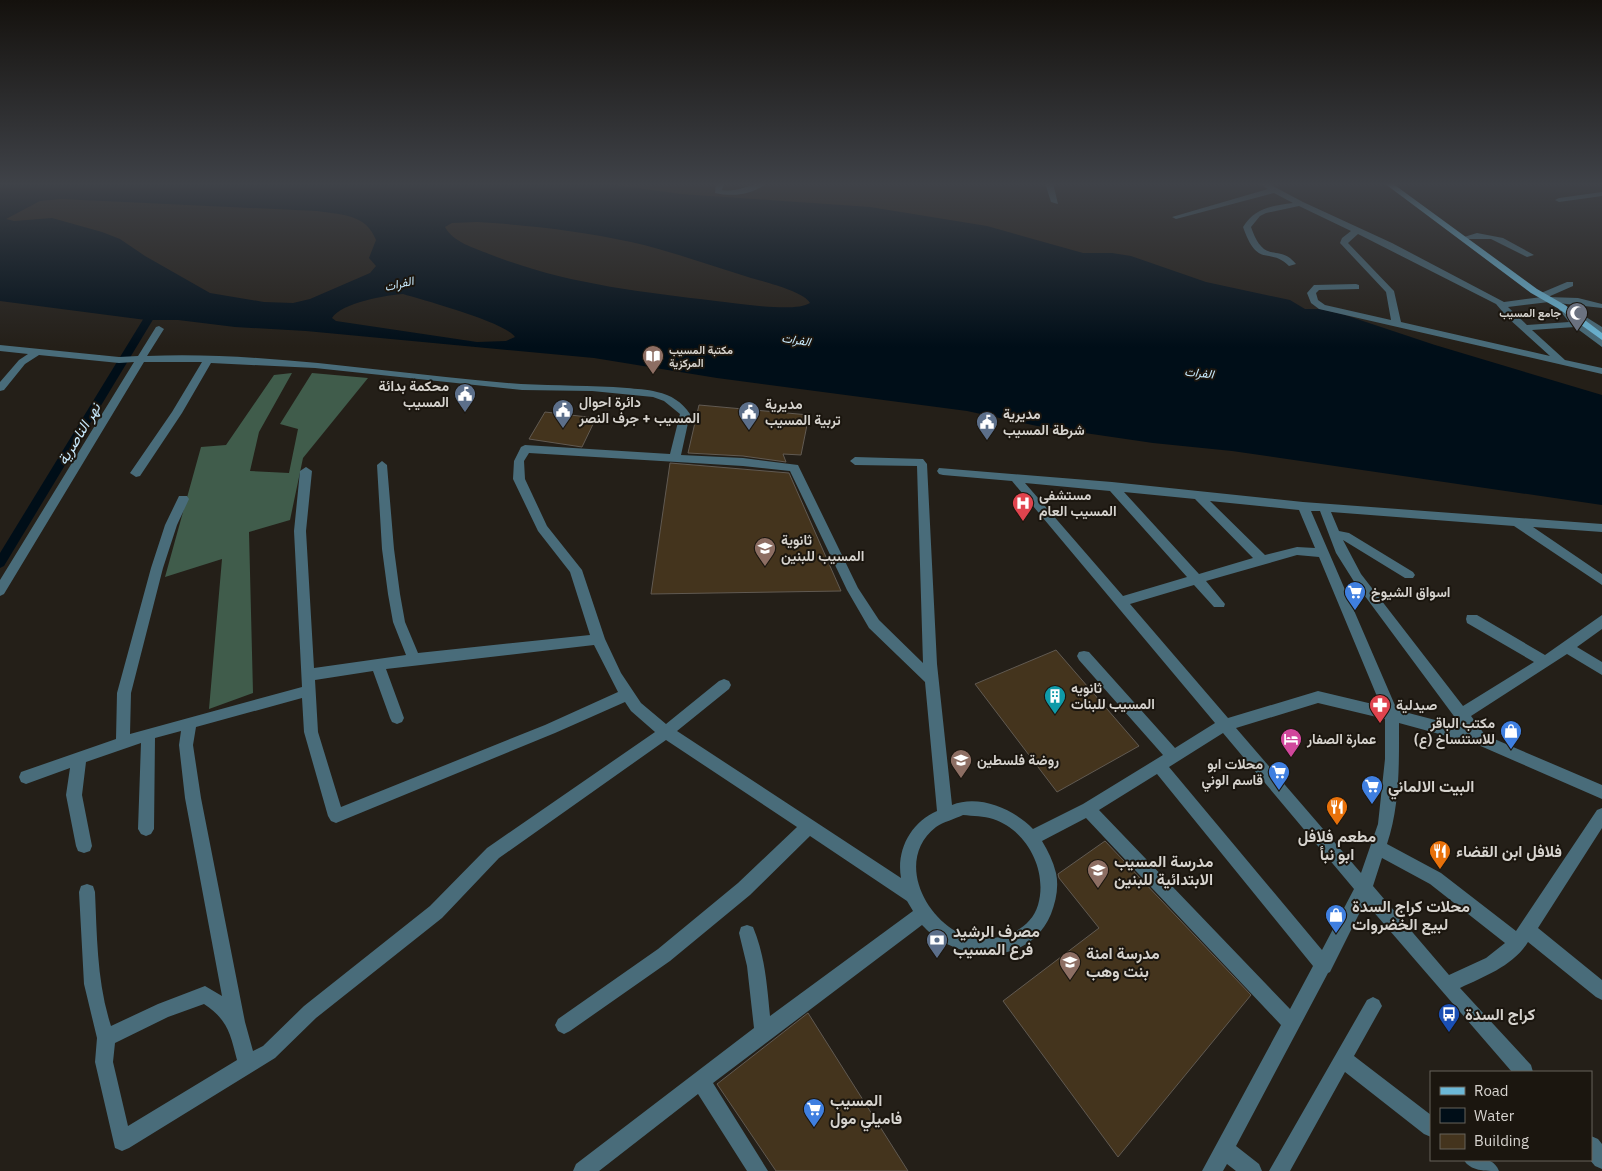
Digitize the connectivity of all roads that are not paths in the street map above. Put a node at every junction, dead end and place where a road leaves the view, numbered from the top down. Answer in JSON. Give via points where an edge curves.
{"nodes":[{"id":1,"x":1250,"y":238,"type":"edge"},
{"id":2,"x":1348,"y":238,"type":"edge"},
{"id":3,"x":1372,"y":238,"type":"edge"},
{"id":4,"x":1462,"y":238,"type":"edge"},
{"id":5,"x":1469,"y":238,"type":"edge"},
{"id":6,"x":1497,"y":238,"type":"edge"},
{"id":7,"x":1530,"y":255,"type":"dead end"},
{"id":8,"x":1292,"y":264,"type":"dead end"},
{"id":9,"x":1570,"y":284,"type":"dead end"},
{"id":10,"x":1356,"y":287,"type":"dead end"},
{"id":11,"x":1549,"y":298,"type":"junction"},
{"id":12,"x":1501,"y":305,"type":"junction"},
{"id":13,"x":1599,"y":306,"type":"dead end"},
{"id":14,"x":1562,"y":307,"type":"junction"},
{"id":15,"x":1576,"y":324,"type":"junction"},
{"id":16,"x":1397,"y":325,"type":"junction"},
{"id":17,"x":1525,"y":328,"type":"junction"},
{"id":18,"x":159,"y":329,"type":"dead end"},
{"id":19,"x":1602,"y":331,"type":"edge"},
{"id":20,"x":1602,"y":337,"type":"edge"},
{"id":21,"x":1602,"y":344,"type":"edge"},
{"id":22,"x":0,"y":348,"type":"edge"},
{"id":23,"x":38,"y":351,"type":"junction"},
{"id":24,"x":137,"y":359,"type":"junction"},
{"id":25,"x":208,"y":360,"type":"junction"},
{"id":26,"x":1561,"y":361,"type":"junction"},
{"id":27,"x":1602,"y":372,"type":"edge"},
{"id":28,"x":0,"y":388,"type":"edge"},
{"id":29,"x":675,"y":458,"type":"junction"},
{"id":30,"x":855,"y":461,"type":"dead end"},
{"id":31,"x":382,"y":465,"type":"dead end"},
{"id":32,"x":943,"y":471,"type":"dead end"},
{"id":33,"x":306,"y":472,"type":"dead end"},
{"id":34,"x":136,"y":473,"type":"dead end"},
{"id":35,"x":1016,"y":479,"type":"junction"},
{"id":36,"x":1112,"y":486,"type":"junction"},
{"id":37,"x":1196,"y":494,"type":"junction"},
{"id":38,"x":183,"y":499,"type":"dead end"},
{"id":39,"x":1303,"y":506,"type":"junction"},
{"id":40,"x":1324,"y":508,"type":"junction"},
{"id":41,"x":1517,"y":522,"type":"junction"},
{"id":42,"x":1602,"y":528,"type":"edge"},
{"id":43,"x":1335,"y":535,"type":"junction"},
{"id":44,"x":1323,"y":553,"type":"junction"},
{"id":45,"x":1262,"y":560,"type":"junction"},
{"id":46,"x":1409,"y":575,"type":"dead end"},
{"id":47,"x":1197,"y":578,"type":"junction"},
{"id":48,"x":1602,"y":580,"type":"edge"},
{"id":49,"x":0,"y":591,"type":"edge"},
{"id":50,"x":1120,"y":602,"type":"junction"},
{"id":51,"x":1219,"y":604,"type":"dead end"},
{"id":52,"x":1472,"y":619,"type":"dead end"},
{"id":53,"x":1602,"y":620,"type":"edge"},
{"id":54,"x":598,"y":639,"type":"junction"},
{"id":55,"x":1567,"y":647,"type":"junction"},
{"id":56,"x":1084,"y":656,"type":"dead end"},
{"id":57,"x":414,"y":659,"type":"junction"},
{"id":58,"x":1546,"y":662,"type":"junction"},
{"id":59,"x":377,"y":664,"type":"junction"},
{"id":60,"x":1602,"y":669,"type":"edge"},
{"id":61,"x":308,"y":675,"type":"junction"},
{"id":62,"x":931,"y":679,"type":"junction"},
{"id":63,"x":724,"y":686,"type":"dead end"},
{"id":64,"x":308,"y":690,"type":"junction"},
{"id":65,"x":628,"y":694,"type":"junction"},
{"id":66,"x":1462,"y":714,"type":"junction"},
{"id":67,"x":1392,"y":715,"type":"junction"},
{"id":68,"x":397,"y":718,"type":"dead end"},
{"id":69,"x":189,"y":724,"type":"junction"},
{"id":70,"x":1224,"y":725,"type":"junction"},
{"id":71,"x":666,"y":732,"type":"junction"},
{"id":72,"x":148,"y":734,"type":"junction"},
{"id":73,"x":1480,"y":739,"type":"junction"},
{"id":74,"x":123,"y":743,"type":"junction"},
{"id":75,"x":1174,"y":757,"type":"junction"},
{"id":76,"x":79,"y":759,"type":"junction"},
{"id":77,"x":1159,"y":766,"type":"junction"},
{"id":78,"x":26,"y":777,"type":"dead end"},
{"id":79,"x":1602,"y":792,"type":"edge"},
{"id":80,"x":1088,"y":809,"type":"junction"},
{"id":81,"x":945,"y":812,"type":"junction"},
{"id":82,"x":1602,"y":815,"type":"edge"},
{"id":83,"x":809,"y":826,"type":"junction"},
{"id":84,"x":146,"y":829,"type":"dead end"},
{"id":85,"x":1032,"y":838,"type":"junction"},
{"id":86,"x":84,"y":846,"type":"dead end"},
{"id":87,"x":1379,"y":848,"type":"junction"},
{"id":88,"x":1364,"y":888,"type":"junction"},
{"id":89,"x":87,"y":892,"type":"dead end"},
{"id":90,"x":912,"y":895,"type":"junction"},
{"id":91,"x":922,"y":914,"type":"junction"},
{"id":92,"x":747,"y":933,"type":"dead end"},
{"id":93,"x":1523,"y":937,"type":"junction"},
{"id":94,"x":1324,"y":966,"type":"junction"},
{"id":95,"x":1446,"y":985,"type":"junction"},
{"id":96,"x":1602,"y":991,"type":"edge"},
{"id":97,"x":1373,"y":1006,"type":"dead end"},
{"id":98,"x":236,"y":1022,"type":"junction"},
{"id":99,"x":1292,"y":1024,"type":"junction"},
{"id":100,"x":564,"y":1025,"type":"dead end"},
{"id":101,"x":762,"y":1032,"type":"junction"},
{"id":102,"x":106,"y":1038,"type":"junction"},
{"id":103,"x":1343,"y":1059,"type":"junction"},
{"id":104,"x":247,"y":1064,"type":"junction"},
{"id":105,"x":1523,"y":1071,"type":"edge"},
{"id":106,"x":700,"y":1080,"type":"junction"},
{"id":107,"x":1430,"y":1126,"type":"edge"},
{"id":108,"x":1592,"y":1147,"type":"edge"},
{"id":109,"x":1224,"y":1149,"type":"junction"},
{"id":110,"x":1602,"y":1159,"type":"edge"},
{"id":111,"x":1475,"y":1161,"type":"edge"},
{"id":112,"x":583,"y":1171,"type":"edge"},
{"id":113,"x":758,"y":1171,"type":"edge"},
{"id":114,"x":1212,"y":1171,"type":"edge"},
{"id":115,"x":1252,"y":1171,"type":"edge"},
{"id":116,"x":1279,"y":1171,"type":"edge"},
{"id":117,"x":1489,"y":1171,"type":"edge"}],
"edges":[{"from":1,"to":8,"type":"street","via":[[1259,252],[1285,258]]},
{"from":2,"to":16,"type":"street","via":[[1344,243],[1390,291]]},
{"from":3,"to":12,"type":"street"},
{"from":4,"to":11,"type":"main road","via":[[1534,291]]},
{"from":5,"to":11,"type":"main road"},
{"from":6,"to":7,"type":"street"},
{"from":9,"to":11,"type":"street"},
{"from":10,"to":16,"type":"street","via":[[1316,287],[1311,297],[1322,307]]},
{"from":11,"to":12,"type":"street"},
{"from":11,"to":13,"type":"street"},
{"from":11,"to":14,"type":"main road"},
{"from":12,"to":17,"type":"street"},
{"from":14,"to":15,"type":"street"},
{"from":14,"to":19,"type":"street"},
{"from":14,"to":20,"type":"main road"},
{"from":15,"to":17,"type":"street"},
{"from":15,"to":21,"type":"street"},
{"from":16,"to":26,"type":"street"},
{"from":17,"to":26,"type":"street"},
{"from":18,"to":24,"type":"street"},
{"from":22,"to":23,"type":"street"},
{"from":23,"to":24,"type":"street"},
{"from":23,"to":28,"type":"street","via":[[22,362]]},
{"from":24,"to":25,"type":"street"},
{"from":24,"to":49,"type":"street"},
{"from":25,"to":29,"type":"street","via":[[315,365],[522,387],[592,388],[654,394],[668,399],[685,414]]},
{"from":25,"to":34,"type":"street"},
{"from":26,"to":27,"type":"street"},
{"from":29,"to":54,"type":"street","via":[[525,449],[519,461],[519,479],[542,528],[576,570]]},
{"from":29,"to":62,"type":"street","via":[[794,468],[853,590],[874,624]]},
{"from":30,"to":62,"type":"street","via":[[922,464]]},
{"from":31,"to":57,"type":"street","via":[[394,594],[399,622]]},
{"from":32,"to":35,"type":"street"},
{"from":33,"to":61,"type":"street","via":[[300,531]]},
{"from":35,"to":36,"type":"street"},
{"from":35,"to":50,"type":"street"},
{"from":36,"to":37,"type":"street"},
{"from":36,"to":47,"type":"street"},
{"from":37,"to":39,"type":"street"},
{"from":37,"to":45,"type":"street"},
{"from":38,"to":74,"type":"street","via":[[157,568],[126,684]]},
{"from":39,"to":40,"type":"street"},
{"from":39,"to":44,"type":"street"},
{"from":40,"to":41,"type":"street"},
{"from":40,"to":43,"type":"street"},
{"from":41,"to":42,"type":"street"},
{"from":41,"to":48,"type":"street"},
{"from":43,"to":46,"type":"street","via":[[1345,536]]},
{"from":43,"to":66,"type":"street","via":[[1357,577]]},
{"from":44,"to":45,"type":"street","via":[[1297,551]]},
{"from":44,"to":67,"type":"street"},
{"from":45,"to":47,"type":"street"},
{"from":47,"to":50,"type":"street"},
{"from":47,"to":51,"type":"street"},
{"from":50,"to":70,"type":"street"},
{"from":52,"to":58,"type":"street"},
{"from":53,"to":55,"type":"street"},
{"from":54,"to":57,"type":"street"},
{"from":54,"to":65,"type":"street"},
{"from":55,"to":58,"type":"street"},
{"from":55,"to":60,"type":"street"},
{"from":56,"to":75,"type":"street"},
{"from":57,"to":59,"type":"street"},
{"from":58,"to":66,"type":"street"},
{"from":59,"to":61,"type":"street"},
{"from":59,"to":68,"type":"street"},
{"from":61,"to":64,"type":"street"},
{"from":62,"to":81,"type":"street"},
{"from":63,"to":71,"type":"street"},
{"from":64,"to":65,"type":"street","via":[[311,732],[336,816]]},
{"from":64,"to":69,"type":"street"},
{"from":65,"to":71,"type":"street","via":[[636,707]]},
{"from":66,"to":73,"type":"street"},
{"from":67,"to":70,"type":"street","via":[[1318,697]]},
{"from":67,"to":73,"type":"street"},
{"from":67,"to":87,"type":"street","via":[[1386,824]]},
{"from":69,"to":72,"type":"street"},
{"from":69,"to":98,"type":"street","via":[[186,745],[193,798]]},
{"from":70,"to":75,"type":"street"},
{"from":70,"to":88,"type":"street"},
{"from":71,"to":83,"type":"street"},
{"from":71,"to":104,"type":"street","via":[[493,853],[436,912],[310,1012],[269,1052]]},
{"from":72,"to":74,"type":"street"},
{"from":72,"to":84,"type":"street"},
{"from":73,"to":79,"type":"street"},
{"from":74,"to":76,"type":"street"},
{"from":75,"to":77,"type":"street"},
{"from":76,"to":78,"type":"street"},
{"from":76,"to":86,"type":"street","via":[[74,795]]},
{"from":77,"to":80,"type":"street"},
{"from":77,"to":94,"type":"street"},
{"from":80,"to":85,"type":"street"},
{"from":80,"to":99,"type":"street"},
{"from":81,"to":85,"type":"street","via":[[962,808],[1000,814]]},
{"from":81,"to":90,"type":"street","via":[[919,830],[911,844],[907,877]]},
{"from":82,"to":93,"type":"street"},
{"from":83,"to":90,"type":"street"},
{"from":83,"to":100,"type":"street","via":[[744,888],[664,955]]},
{"from":85,"to":91,"type":"street","via":[[1045,859],[1051,883],[1048,907],[1036,927],[1017,941],[993,948],[967,944],[942,933]]},
{"from":87,"to":88,"type":"street"},
{"from":87,"to":93,"type":"street","via":[[1427,871]]},
{"from":88,"to":94,"type":"street"},
{"from":88,"to":95,"type":"street"},
{"from":89,"to":102,"type":"street","via":[[90,978],[96,1012]]},
{"from":90,"to":91,"type":"street"},
{"from":91,"to":101,"type":"street"},
{"from":92,"to":101,"type":"street","via":[[756,966]]},
{"from":93,"to":95,"type":"street","via":[[1492,964]]},
{"from":93,"to":96,"type":"street"},
{"from":94,"to":99,"type":"street"},
{"from":95,"to":105,"type":"street"},
{"from":97,"to":103,"type":"street"},
{"from":98,"to":102,"type":"street","via":[[221,1005],[205,995],[164,1010]]},
{"from":98,"to":104,"type":"street"},
{"from":99,"to":109,"type":"street"},
{"from":101,"to":106,"type":"street"},
{"from":102,"to":104,"type":"street","via":[[104,1062],[122,1141]]},
{"from":103,"to":107,"type":"street"},
{"from":103,"to":116,"type":"street"},
{"from":106,"to":112,"type":"street"},
{"from":106,"to":113,"type":"street"},
{"from":108,"to":110,"type":"street"},
{"from":109,"to":114,"type":"street"},
{"from":109,"to":115,"type":"street"},
{"from":111,"to":117,"type":"street"}]}
